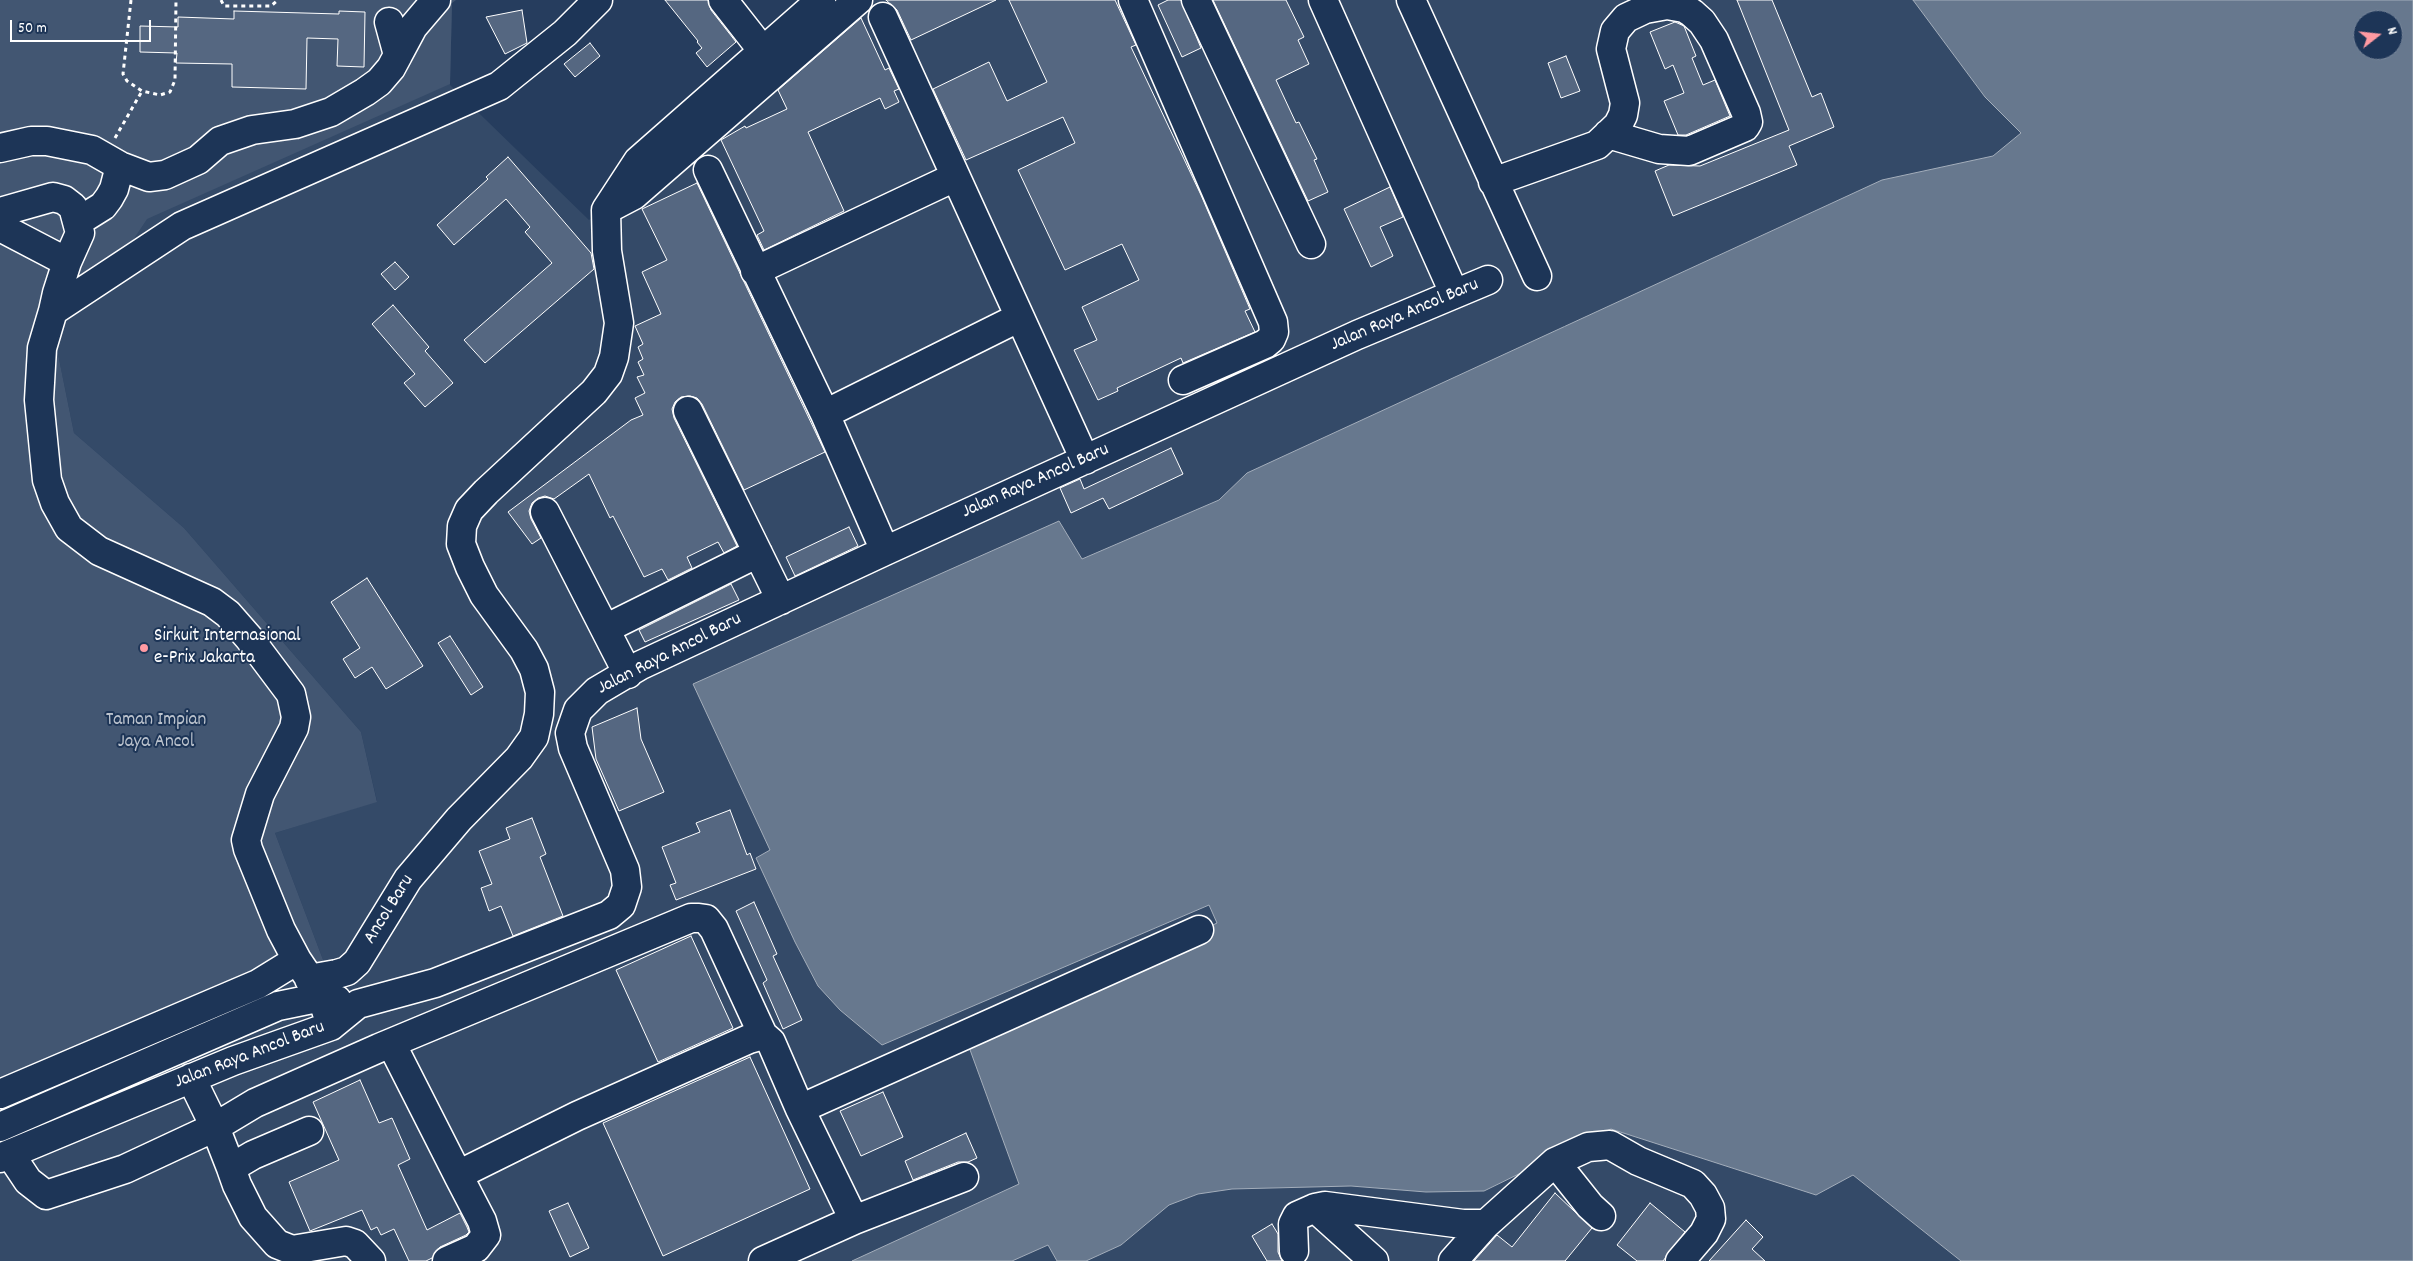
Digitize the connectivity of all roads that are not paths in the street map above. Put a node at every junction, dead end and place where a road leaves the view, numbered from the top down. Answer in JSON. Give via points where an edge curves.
{"nodes":[{"id":1,"x":436,"y":0,"type":"edge"},
{"id":2,"x":598,"y":0,"type":"edge"},
{"id":3,"x":723,"y":0,"type":"edge"},
{"id":4,"x":821,"y":0,"type":"edge"},
{"id":5,"x":858,"y":0,"type":"edge"},
{"id":6,"x":1133,"y":0,"type":"edge"},
{"id":7,"x":1196,"y":0,"type":"edge"},
{"id":8,"x":1323,"y":0,"type":"edge"},
{"id":9,"x":1411,"y":0,"type":"edge"},
{"id":10,"x":883,"y":17,"type":"dead end"},
{"id":11,"x":389,"y":22,"type":"dead end"},
{"id":12,"x":763,"y":51,"type":"junction"},
{"id":13,"x":398,"y":55,"type":"junction"},
{"id":14,"x":1608,"y":134,"type":"junction"},
{"id":15,"x":0,"y":148,"type":"edge"},
{"id":16,"x":112,"y":161,"type":"junction"},
{"id":17,"x":708,"y":170,"type":"dead end"},
{"id":18,"x":955,"y":177,"type":"junction"},
{"id":19,"x":1493,"y":182,"type":"junction"},
{"id":20,"x":606,"y":210,"type":"junction"},
{"id":21,"x":0,"y":212,"type":"edge"},
{"id":22,"x":79,"y":220,"type":"junction"},
{"id":23,"x":0,"y":227,"type":"edge"},
{"id":24,"x":1311,"y":244,"type":"dead end"},
{"id":25,"x":67,"y":262,"type":"junction"},
{"id":26,"x":755,"y":271,"type":"junction"},
{"id":27,"x":1537,"y":276,"type":"dead end"},
{"id":28,"x":1488,"y":280,"type":"dead end"},
{"id":29,"x":1454,"y":293,"type":"junction"},
{"id":30,"x":53,"y":311,"type":"junction"},
{"id":31,"x":1018,"y":318,"type":"junction"},
{"id":32,"x":1183,"y":380,"type":"dead end"},
{"id":33,"x":688,"y":411,"type":"dead end"},
{"id":34,"x":825,"y":414,"type":"junction"},
{"id":35,"x":1085,"y":460,"type":"junction"},
{"id":36,"x":545,"y":512,"type":"dead end"},
{"id":37,"x":885,"y":551,"type":"junction"},
{"id":38,"x":758,"y":553,"type":"junction"},
{"id":39,"x":781,"y":600,"type":"junction"},
{"id":40,"x":605,"y":629,"type":"junction"},
{"id":41,"x":628,"y":674,"type":"junction"},
{"id":42,"x":1199,"y":930,"type":"dead end"},
{"id":43,"x":309,"y":979,"type":"junction"},
{"id":44,"x":358,"y":1004,"type":"junction"},
{"id":45,"x":331,"y":1026,"type":"junction"},
{"id":46,"x":218,"y":1030,"type":"junction"},
{"id":47,"x":762,"y":1035,"type":"junction"},
{"id":48,"x":391,"y":1043,"type":"junction"},
{"id":49,"x":233,"y":1061,"type":"junction"},
{"id":50,"x":192,"y":1078,"type":"junction"},
{"id":51,"x":0,"y":1094,"type":"edge"},
{"id":52,"x":800,"y":1109,"type":"junction"},
{"id":53,"x":0,"y":1127,"type":"edge"},
{"id":54,"x":215,"y":1127,"type":"junction"},
{"id":55,"x":309,"y":1131,"type":"dead end"},
{"id":56,"x":5,"y":1156,"type":"edge"},
{"id":57,"x":1555,"y":1162,"type":"junction"},
{"id":58,"x":231,"y":1168,"type":"junction"},
{"id":59,"x":458,"y":1174,"type":"junction"},
{"id":60,"x":964,"y":1177,"type":"dead end"},
{"id":61,"x":1315,"y":1208,"type":"junction"},
{"id":62,"x":1601,"y":1216,"type":"dead end"},
{"id":63,"x":854,"y":1220,"type":"junction"},
{"id":64,"x":1486,"y":1224,"type":"junction"},
{"id":65,"x":1294,"y":1251,"type":"dead end"},
{"id":66,"x":371,"y":1261,"type":"edge"},
{"id":67,"x":447,"y":1261,"type":"edge"},
{"id":68,"x":764,"y":1261,"type":"edge"},
{"id":69,"x":1374,"y":1261,"type":"edge"},
{"id":70,"x":1453,"y":1261,"type":"edge"},
{"id":71,"x":1680,"y":1261,"type":"edge"}],
"edges":[{"from":1,"to":13,"type":"lane","via":[[413,27]]},
{"from":2,"to":30,"type":"lane","via":[[565,33],[498,86],[182,226]]},
{"from":3,"to":12,"type":"lane"},
{"from":4,"to":12,"type":"lane"},
{"from":5,"to":20,"type":"lane","via":[[634,195]]},
{"from":6,"to":32,"type":"lane","via":[[1273,322],[1274,332],[1265,344]]},
{"from":7,"to":24,"type":"lane"},
{"from":8,"to":29,"type":"lane"},
{"from":9,"to":19,"type":"lane"},
{"from":10,"to":18,"type":"lane"},
{"from":11,"to":13,"type":"lane"},
{"from":12,"to":20,"type":"lane","via":[[638,161]]},
{"from":13,"to":16,"type":"lane","via":[[379,82],[331,112],[295,124],[238,134],[220,141],[198,160],[165,176],[149,177]]},
{"from":14,"to":14,"type":"lane","via":[[1623,115],[1625,103],[1611,49],[1615,31],[1626,18],[1645,9],[1667,5],[1692,13],[1714,40],[1746,113],[1748,122],[1745,127],[1689,151],[1659,149]]},
{"from":14,"to":19,"type":"lane","via":[[1597,145]]},
{"from":15,"to":16,"type":"lane","via":[[47,141],[92,150]]},
{"from":16,"to":22,"type":"lane","via":[[114,189],[109,198]]},
{"from":17,"to":26,"type":"lane"},
{"from":18,"to":26,"type":"lane"},
{"from":18,"to":31,"type":"lane"},
{"from":19,"to":27,"type":"lane"},
{"from":20,"to":43,"type":"lane","name":"Ancol Baru","via":[[607,251],[618,323],[614,357],[608,374],[594,392],[486,492],[469,510],[462,526],[461,544],[484,595],[534,669],[540,692],[540,714],[534,737],[519,758],[459,819],[408,879],[357,962],[347,971]]},
{"from":21,"to":22,"type":"lane","via":[[52,197],[73,207]]},
{"from":22,"to":25,"type":"lane","via":[[80,233]]},
{"from":23,"to":25,"type":"lane"},
{"from":25,"to":30,"type":"lane"},
{"from":26,"to":34,"type":"lane"},
{"from":28,"to":29,"type":"lane","name":"Jalan Raya Ancol Baru"},
{"from":29,"to":35,"type":"lane","name":"Jalan Raya Ancol Baru"},
{"from":30,"to":43,"type":"lane","via":[[42,348],[39,400],[47,480],[69,528],[99,551],[212,602],[250,638],[291,694],[296,717],[294,728],[260,794],[246,840],[282,930]]},
{"from":31,"to":34,"type":"lane"},
{"from":31,"to":35,"type":"lane"},
{"from":33,"to":38,"type":"lane"},
{"from":34,"to":37,"type":"lane"},
{"from":35,"to":37,"type":"lane","name":"Jalan Raya Ancol Baru"},
{"from":36,"to":40,"type":"lane"},
{"from":37,"to":39,"type":"lane","name":"Jalan Raya Ancol Baru"},
{"from":38,"to":39,"type":"lane"},
{"from":38,"to":40,"type":"lane"},
{"from":39,"to":41,"type":"lane","name":"Jalan Raya Ancol Baru"},
{"from":40,"to":41,"type":"lane"},
{"from":41,"to":44,"type":"lane","name":"Jalan Raya Ancol Baru","via":[[587,699],[574,718],[570,733],[573,748],[625,870],[626,887],[621,905],[609,915],[435,983]]},
{"from":42,"to":52,"type":"lane"},
{"from":43,"to":44,"type":"lane"},
{"from":43,"to":45,"type":"lane"},
{"from":43,"to":46,"type":"lane","name":"Ancol Baru","via":[[278,1006]]},
{"from":43,"to":51,"type":"lane","via":[[258,984]]},
{"from":44,"to":45,"type":"lane","name":"Jalan Raya Ancol Baru"},
{"from":45,"to":49,"type":"lane","name":"Jalan Raya Ancol Baru"},
{"from":46,"to":49,"type":"lane"},
{"from":46,"to":53,"type":"lane","name":"Ancol Baru"},
{"from":47,"to":48,"type":"lane","via":[[714,929],[706,919],[691,918]]},
{"from":47,"to":52,"type":"lane","via":[[772,1042]]},
{"from":47,"to":59,"type":"lane","via":[[577,1116]]},
{"from":48,"to":54,"type":"lane","via":[[255,1103]]},
{"from":48,"to":59,"type":"lane"},
{"from":49,"to":50,"type":"lane","name":"Jalan Raya Ancol Baru"},
{"from":50,"to":54,"type":"lane"},
{"from":50,"to":56,"type":"lane","name":"Jalan Raya Ancol Baru"},
{"from":52,"to":63,"type":"lane"},
{"from":54,"to":56,"type":"lane","via":[[124,1169],[46,1195]]},
{"from":54,"to":58,"type":"lane"},
{"from":55,"to":58,"type":"lane"},
{"from":57,"to":62,"type":"lane"},
{"from":57,"to":64,"type":"lane"},
{"from":57,"to":71,"type":"lane","via":[[1588,1147],[1610,1145],[1638,1161],[1693,1184],[1710,1208],[1711,1219],[1704,1233]]},
{"from":58,"to":66,"type":"lane","via":[[253,1216],[277,1244],[292,1250],[346,1241],[366,1253]]},
{"from":59,"to":67,"type":"lane","via":[[486,1235],[476,1248]]},
{"from":60,"to":63,"type":"lane"},
{"from":61,"to":64,"type":"lane","via":[[1325,1206],[1463,1224]]},
{"from":61,"to":65,"type":"lane","via":[[1297,1216],[1293,1224]]},
{"from":61,"to":69,"type":"lane"},
{"from":63,"to":68,"type":"lane"},
{"from":64,"to":70,"type":"lane"}]}
